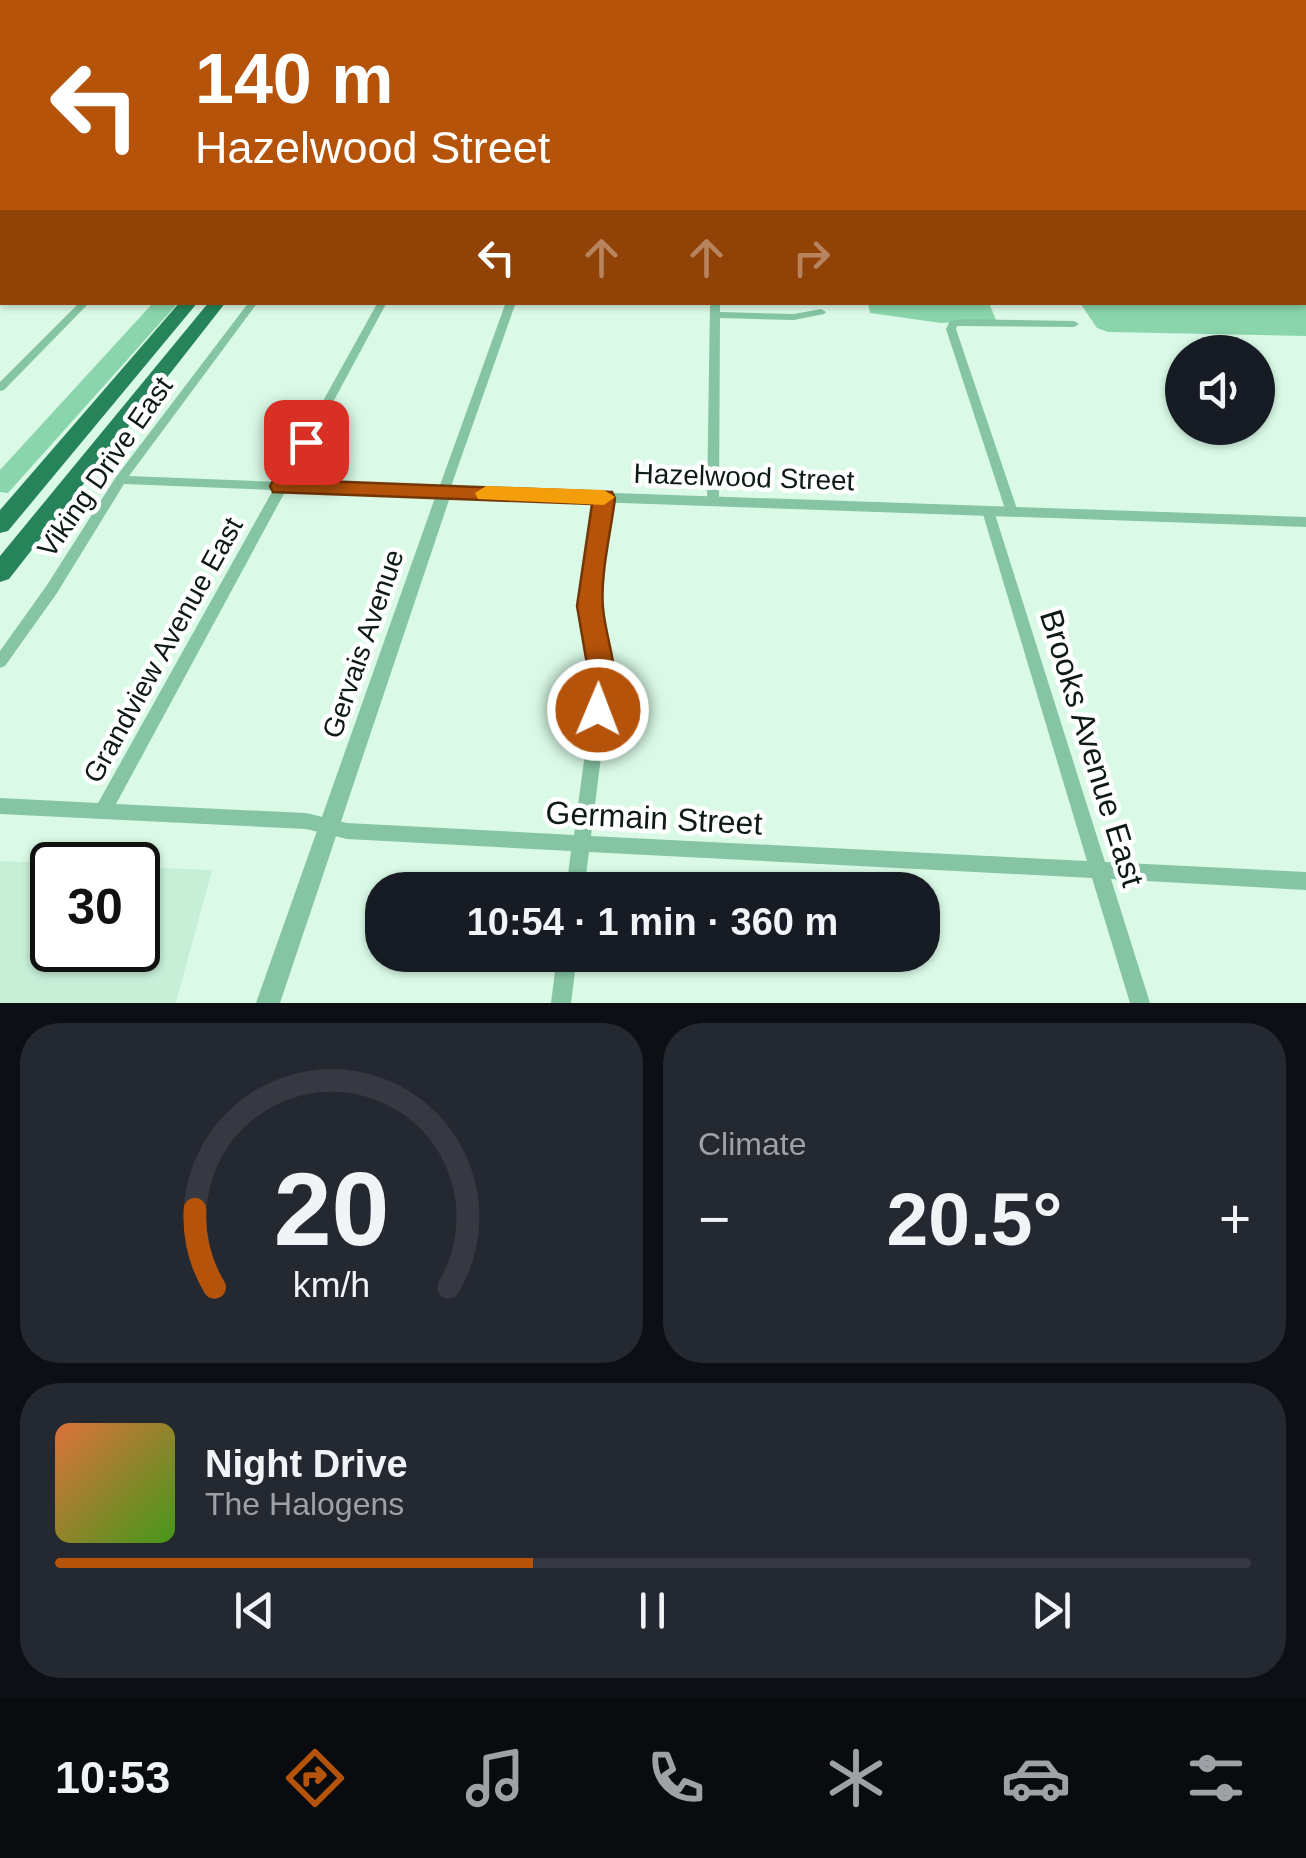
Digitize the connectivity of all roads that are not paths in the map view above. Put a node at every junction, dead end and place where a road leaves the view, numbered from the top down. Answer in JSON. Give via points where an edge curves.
{"nodes":[{"id":1,"x":83,"y":305,"type":"edge"},
{"id":2,"x":187,"y":305,"type":"edge"},
{"id":3,"x":216,"y":305,"type":"edge"},
{"id":4,"x":252,"y":305,"type":"edge"},
{"id":5,"x":381,"y":305,"type":"edge"},
{"id":6,"x":510,"y":305,"type":"edge"},
{"id":7,"x":716,"y":309,"type":"edge"},
{"id":8,"x":821,"y":312,"type":"dead end"},
{"id":9,"x":1074,"y":324,"type":"dead end"},
{"id":10,"x":0,"y":388,"type":"edge"},
{"id":11,"x":120,"y":480,"type":"junction"},
{"id":12,"x":281,"y":486,"type":"junction"},
{"id":13,"x":444,"y":492,"type":"junction"},
{"id":14,"x":604,"y":498,"type":"junction"},
{"id":15,"x":713,"y":501,"type":"junction"},
{"id":16,"x":988,"y":511,"type":"junction"},
{"id":17,"x":1012,"y":512,"type":"junction"},
{"id":18,"x":1306,"y":522,"type":"edge"},
{"id":19,"x":0,"y":525,"type":"edge"},
{"id":20,"x":0,"y":573,"type":"edge"},
{"id":21,"x":0,"y":662,"type":"edge"},
{"id":22,"x":0,"y":806,"type":"edge"},
{"id":23,"x":103,"y":811,"type":"junction"},
{"id":24,"x":328,"y":829,"type":"junction"},
{"id":25,"x":581,"y":845,"type":"junction"},
{"id":26,"x":1098,"y":870,"type":"junction"},
{"id":27,"x":577,"y":872,"type":"edge"},
{"id":28,"x":1306,"y":881,"type":"edge"},
{"id":29,"x":565,"y":972,"type":"edge"},
{"id":30,"x":268,"y":1003,"type":"edge"},
{"id":31,"x":561,"y":1003,"type":"edge"},
{"id":32,"x":1140,"y":1003,"type":"edge"}],
"edges":[{"from":1,"to":10,"type":"street"},
{"from":2,"to":19,"type":"highway"},
{"from":3,"to":20,"type":"highway"},
{"from":4,"to":11,"type":"street","name":"Viking Drive East"},
{"from":5,"to":12,"type":"street","name":"Grandview Avenue East"},
{"from":6,"to":13,"type":"street","name":"Gervais Avenue"},
{"from":7,"to":8,"type":"street"},
{"from":7,"to":15,"type":"street"},
{"from":9,"to":17,"type":"street","via":[[953,323],[951,329]]},
{"from":11,"to":12,"type":"street","name":"Hazelwood Street"},
{"from":11,"to":21,"type":"street","name":"Viking Drive East"},
{"from":12,"to":13,"type":"street","name":"Hazelwood Street"},
{"from":12,"to":23,"type":"street","name":"Grandview Avenue East"},
{"from":13,"to":14,"type":"street","name":"Hazelwood Street"},
{"from":13,"to":24,"type":"street","name":"Gervais Avenue"},
{"from":14,"to":15,"type":"street","name":"Hazelwood Street"},
{"from":14,"to":25,"type":"street","via":[[590,606],[602,686]]},
{"from":15,"to":16,"type":"street","name":"Hazelwood Street"},
{"from":16,"to":17,"type":"street","name":"Hazelwood Street"},
{"from":16,"to":26,"type":"street","name":"Brooks Avenue East"},
{"from":17,"to":18,"type":"street","name":"Hazelwood Street"},
{"from":22,"to":23,"type":"street","name":"Germain Street"},
{"from":23,"to":24,"type":"street","name":"Germain Street","via":[[306,821]]},
{"from":24,"to":25,"type":"street","name":"Germain Street"},
{"from":24,"to":30,"type":"street","name":"Gervais Avenue"},
{"from":25,"to":26,"type":"street","name":"Germain Street"},
{"from":25,"to":27,"type":"street"},
{"from":26,"to":28,"type":"street","name":"Germain Street"},
{"from":26,"to":32,"type":"street","name":"Brooks Avenue East"},
{"from":29,"to":31,"type":"street"}]}
